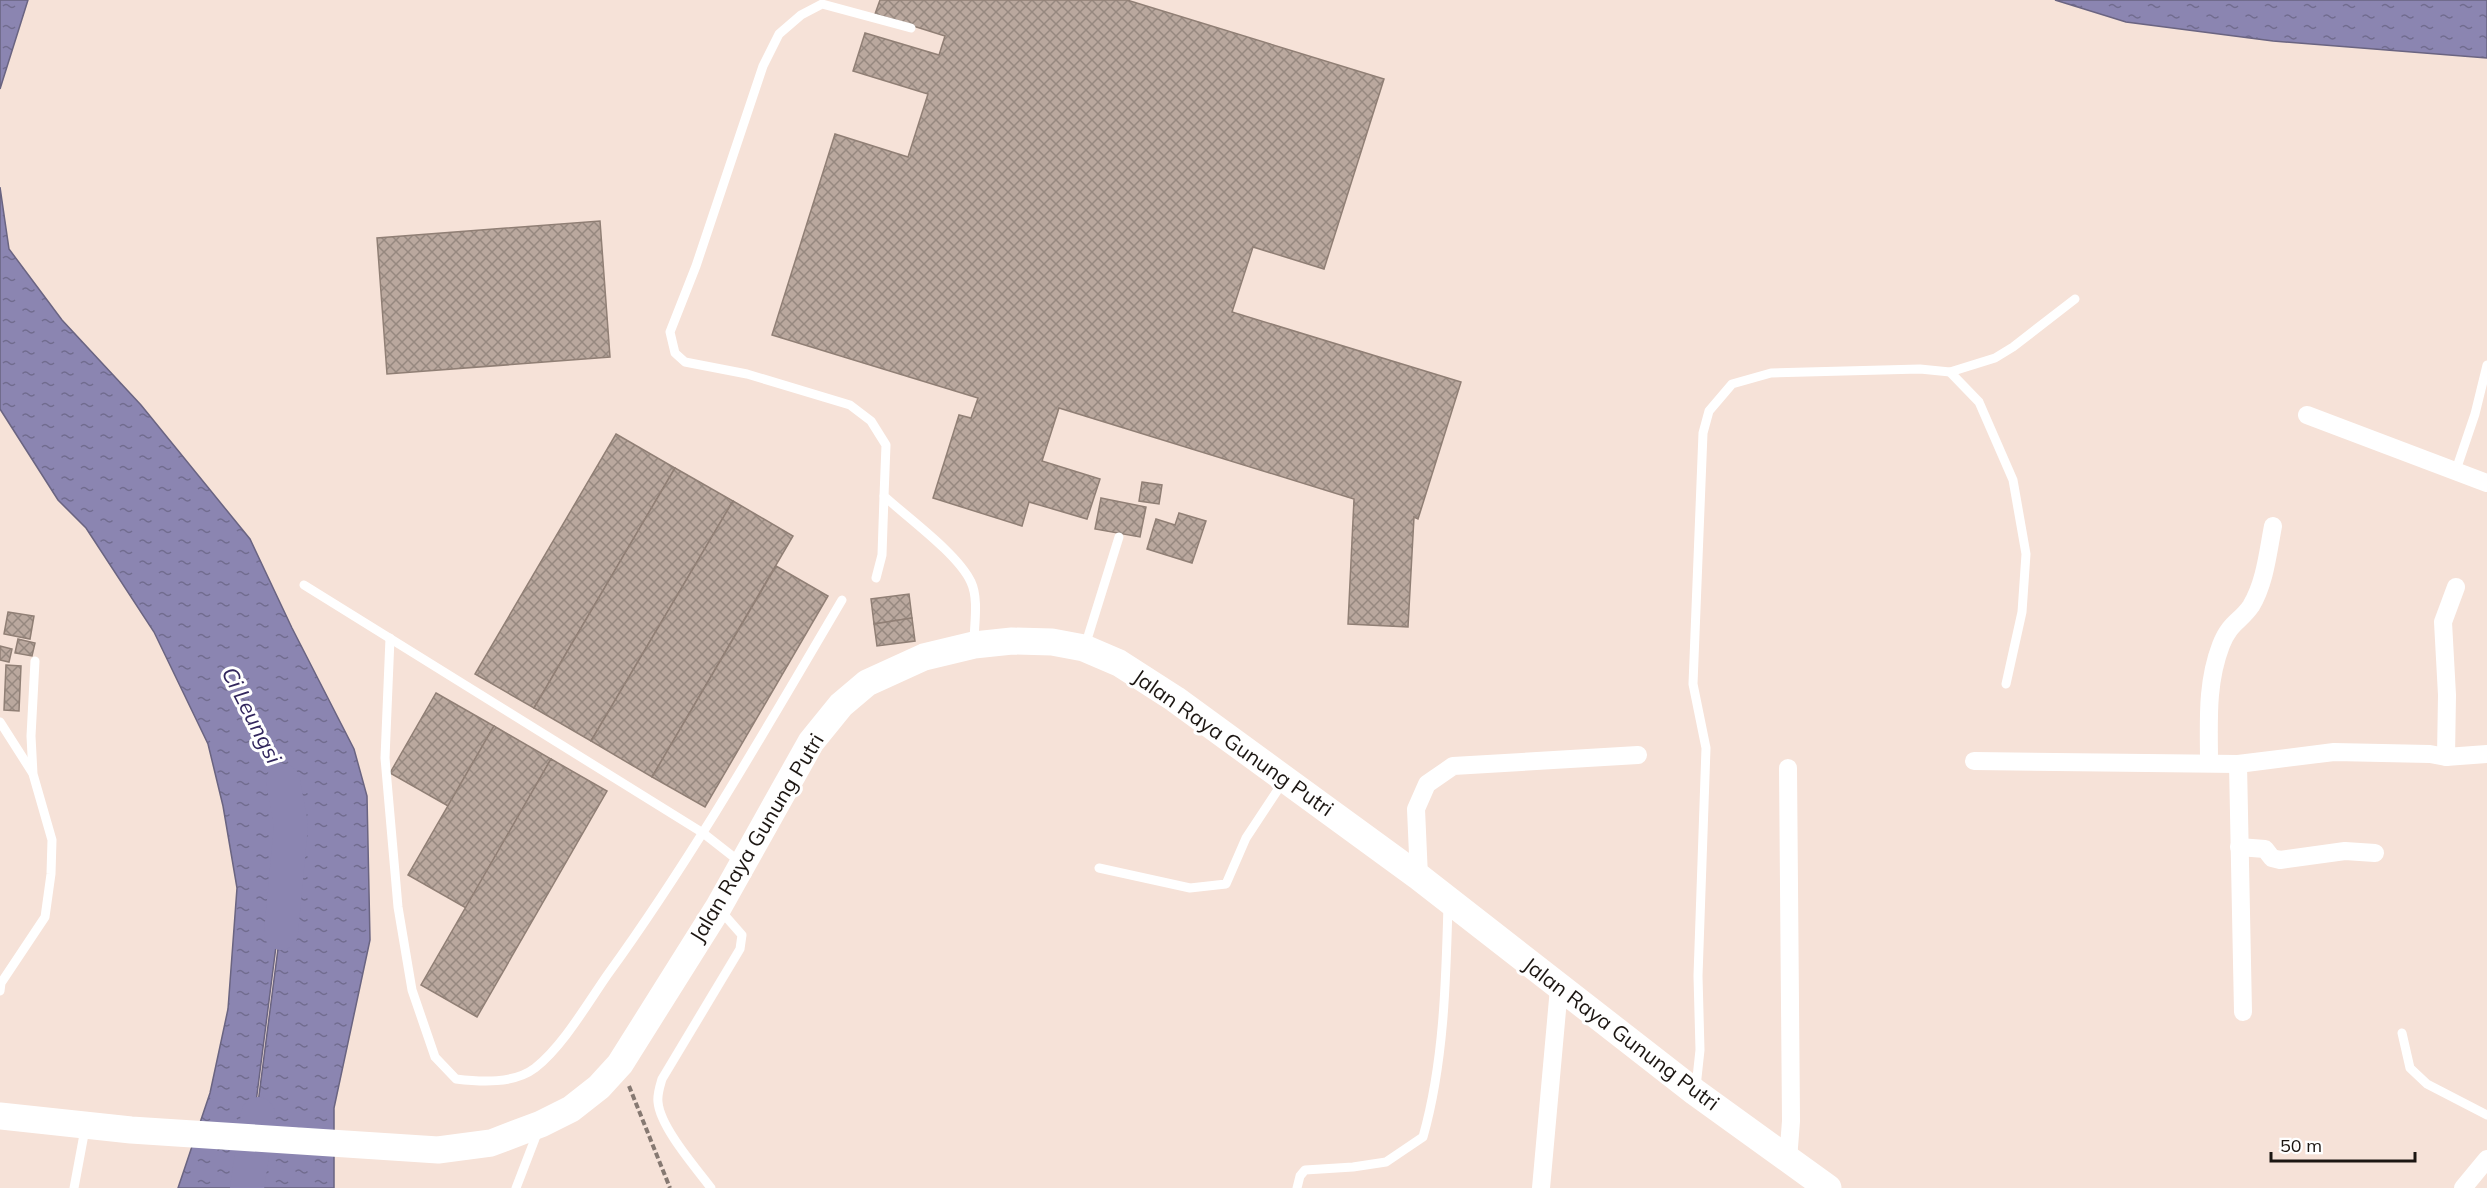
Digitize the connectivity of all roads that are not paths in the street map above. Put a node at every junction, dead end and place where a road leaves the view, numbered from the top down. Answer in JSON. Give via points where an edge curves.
{"nodes":[{"id":1,"x":911,"y":28,"type":"dead end"},
{"id":2,"x":2075,"y":299,"type":"dead end"},
{"id":3,"x":2487,"y":365,"type":"edge"},
{"id":4,"x":1950,"y":372,"type":"junction"},
{"id":5,"x":2307,"y":415,"type":"dead end"},
{"id":6,"x":2456,"y":470,"type":"junction"},
{"id":7,"x":2487,"y":483,"type":"edge"},
{"id":8,"x":884,"y":496,"type":"junction"},
{"id":9,"x":2273,"y":526,"type":"dead end"},
{"id":10,"x":1119,"y":537,"type":"dead end"},
{"id":11,"x":876,"y":578,"type":"dead end"},
{"id":12,"x":304,"y":585,"type":"dead end"},
{"id":13,"x":2456,"y":586,"type":"dead end"},
{"id":14,"x":842,"y":600,"type":"dead end"},
{"id":15,"x":390,"y":638,"type":"junction"},
{"id":16,"x":974,"y":645,"type":"junction"},
{"id":17,"x":1084,"y":648,"type":"junction"},
{"id":18,"x":35,"y":661,"type":"dead end"},
{"id":19,"x":2006,"y":684,"type":"dead end"},
{"id":20,"x":0,"y":722,"type":"edge"},
{"id":21,"x":2487,"y":754,"type":"edge"},
{"id":22,"x":1638,"y":755,"type":"dead end"},
{"id":23,"x":2446,"y":757,"type":"junction"},
{"id":24,"x":1974,"y":761,"type":"dead end"},
{"id":25,"x":2209,"y":763,"type":"junction"},
{"id":26,"x":2238,"y":765,"type":"junction"},
{"id":27,"x":1788,"y":768,"type":"dead end"},
{"id":28,"x":33,"y":774,"type":"junction"},
{"id":29,"x":1285,"y":779,"type":"junction"},
{"id":30,"x":703,"y":833,"type":"junction"},
{"id":31,"x":2239,"y":847,"type":"junction"},
{"id":32,"x":2375,"y":853,"type":"dead end"},
{"id":33,"x":742,"y":863,"type":"junction"},
{"id":34,"x":1099,"y":868,"type":"dead end"},
{"id":35,"x":1419,"y":877,"type":"junction"},
{"id":36,"x":1448,"y":900,"type":"junction"},
{"id":37,"x":718,"y":908,"type":"junction"},
{"id":38,"x":1559,"y":988,"type":"junction"},
{"id":39,"x":0,"y":992,"type":"edge"},
{"id":40,"x":2242,"y":1012,"type":"dead end"},
{"id":41,"x":2402,"y":1033,"type":"dead end"},
{"id":42,"x":1695,"y":1092,"type":"junction"},
{"id":43,"x":2487,"y":1115,"type":"edge"},
{"id":44,"x":0,"y":1116,"type":"edge"},
{"id":45,"x":541,"y":1124,"type":"junction"},
{"id":46,"x":86,"y":1125,"type":"junction"},
{"id":47,"x":2487,"y":1159,"type":"edge"},
{"id":48,"x":1788,"y":1160,"type":"junction"},
{"id":49,"x":74,"y":1188,"type":"edge"},
{"id":50,"x":516,"y":1188,"type":"edge"},
{"id":51,"x":711,"y":1188,"type":"edge"},
{"id":52,"x":1297,"y":1188,"type":"edge"},
{"id":53,"x":1541,"y":1188,"type":"edge"},
{"id":54,"x":1828,"y":1188,"type":"edge"},
{"id":55,"x":2463,"y":1188,"type":"edge"}],
"edges":[{"from":1,"to":8,"type":"lane","via":[[822,4],[779,34],[763,66],[670,332],[675,353],[685,362],[747,374],[857,410],[871,422],[886,445]]},
{"from":2,"to":4,"type":"lane","via":[[1995,358]]},
{"from":3,"to":6,"type":"lane"},
{"from":4,"to":19,"type":"lane","via":[[1978,402],[2013,480],[2026,554],[2022,612]]},
{"from":4,"to":42,"type":"lane","via":[[1920,369],[1771,373],[1732,384],[1709,411],[1703,433],[1693,684],[1706,748],[1698,976],[1700,1050]]},
{"from":5,"to":6,"type":"street"},
{"from":6,"to":7,"type":"street"},
{"from":8,"to":11,"type":"lane","via":[[882,555]]},
{"from":8,"to":16,"type":"lane","via":[[958,562],[972,583]]},
{"from":9,"to":25,"type":"street","via":[[2264,572],[2251,606],[2229,627],[2214,665],[2208,691]]},
{"from":10,"to":17,"type":"lane"},
{"from":12,"to":15,"type":"lane"},
{"from":13,"to":23,"type":"street","via":[[2443,622]]},
{"from":14,"to":30,"type":"lane"},
{"from":15,"to":30,"type":"lane"},
{"from":15,"to":30,"type":"lane","via":[[385,758],[398,907],[416,1001],[435,1057],[456,1079],[506,1079],[534,1069],[634,938]]},
{"from":16,"to":17,"type":"main road","name":"Jalan Raya Gunung Putri","via":[[1052,642]]},
{"from":16,"to":33,"type":"main road","name":"Jalan Raya Gunung Putri","via":[[888,671],[841,705],[811,742]]},
{"from":17,"to":29,"type":"main road","name":"Jalan Raya Gunung Putri","via":[[1119,663],[1175,699]]},
{"from":18,"to":28,"type":"lane"},
{"from":20,"to":28,"type":"lane"},
{"from":21,"to":23,"type":"street"},
{"from":22,"to":35,"type":"street","via":[[1453,766],[1427,784],[1416,809]]},
{"from":23,"to":26,"type":"street","via":[[2334,752]]},
{"from":24,"to":25,"type":"street"},
{"from":25,"to":26,"type":"street"},
{"from":26,"to":31,"type":"street"},
{"from":27,"to":48,"type":"street"},
{"from":28,"to":39,"type":"lane","via":[[52,840],[45,917],[1,983]]},
{"from":29,"to":34,"type":"lane","via":[[1246,838],[1226,884],[1190,888]]},
{"from":29,"to":35,"type":"main road","name":"Jalan Raya Gunung Putri"},
{"from":30,"to":33,"type":"lane"},
{"from":31,"to":32,"type":"street","via":[[2265,849],[2272,858],[2280,860],[2345,851]]},
{"from":31,"to":40,"type":"street"},
{"from":33,"to":37,"type":"main road","name":"Jalan Raya Gunung Putri"},
{"from":35,"to":36,"type":"main road","name":"Jalan Raya Gunung Putri"},
{"from":36,"to":38,"type":"main road","name":"Jalan Raya Gunung Putri"},
{"from":36,"to":52,"type":"lane","via":[[1445,992],[1431,1110],[1423,1137],[1386,1162],[1305,1170]]},
{"from":37,"to":45,"type":"main road","name":"Jalan Raya Gunung Putri","via":[[620,1064],[599,1087]]},
{"from":37,"to":51,"type":"lane","via":[[742,935],[740,949],[662,1079],[658,1103],[661,1116]]},
{"from":38,"to":42,"type":"main road","name":"Jalan Raya Gunung Putri"},
{"from":38,"to":53,"type":"street"},
{"from":41,"to":43,"type":"lane","via":[[2410,1068],[2427,1084]]},
{"from":42,"to":48,"type":"main road","name":"Jalan Raya Gunung Putri"},
{"from":44,"to":46,"type":"main road","name":"Jalan Raya Gunung Putri"},
{"from":45,"to":46,"type":"main road","name":"Jalan Raya Gunung Putri","via":[[491,1143],[438,1150]]},
{"from":45,"to":50,"type":"lane"},
{"from":46,"to":49,"type":"lane"},
{"from":47,"to":55,"type":"street"},
{"from":48,"to":54,"type":"main road","name":"Jalan Raya Gunung Putri"}]}
